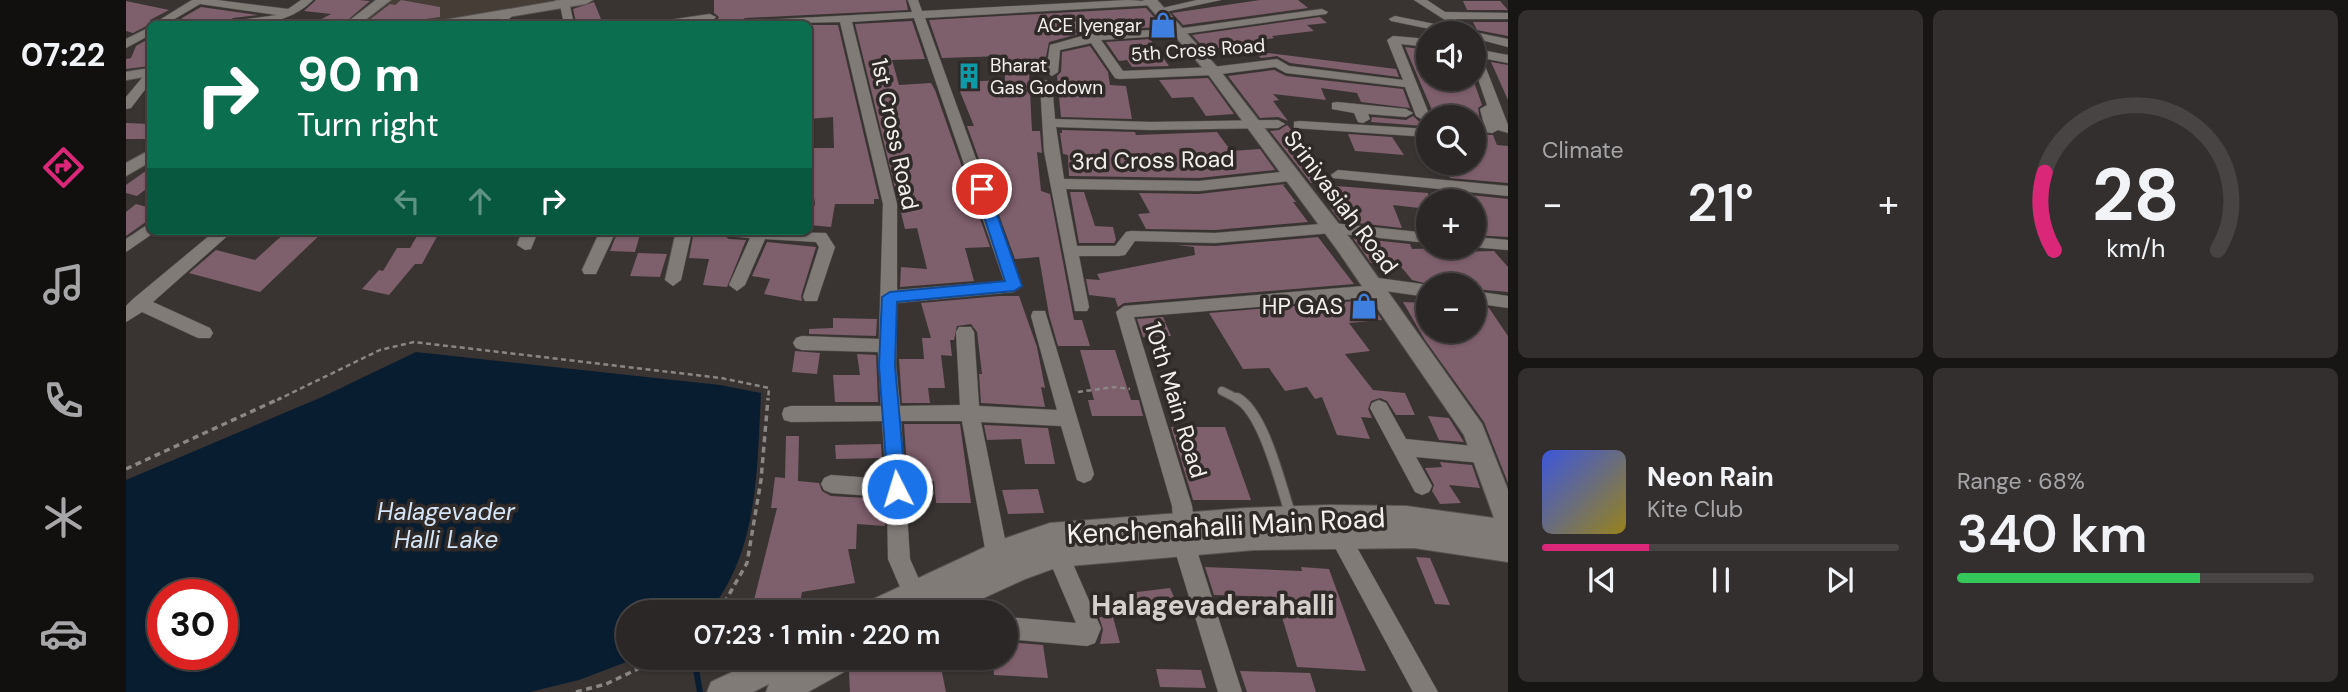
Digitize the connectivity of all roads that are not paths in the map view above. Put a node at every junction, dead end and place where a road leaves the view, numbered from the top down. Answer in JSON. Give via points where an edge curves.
{"nodes":[{"id":1,"x":200,"y":0,"type":"edge"},
{"id":2,"x":308,"y":0,"type":"edge"},
{"id":3,"x":384,"y":0,"type":"edge"},
{"id":4,"x":586,"y":0,"type":"edge"},
{"id":5,"x":913,"y":0,"type":"edge"},
{"id":6,"x":1216,"y":0,"type":"edge"},
{"id":7,"x":1419,"y":0,"type":"edge"},
{"id":8,"x":562,"y":2,"type":"edge"},
{"id":9,"x":1154,"y":4,"type":"edge"},
{"id":10,"x":1322,"y":12,"type":"dead end"},
{"id":11,"x":290,"y":13,"type":"junction"},
{"id":12,"x":509,"y":13,"type":"junction"},
{"id":13,"x":920,"y":14,"type":"junction"},
{"id":14,"x":1443,"y":15,"type":"junction"},
{"id":15,"x":1508,"y":16,"type":"edge"},
{"id":16,"x":710,"y":17,"type":"edge"},
{"id":17,"x":845,"y":18,"type":"junction"},
{"id":18,"x":1395,"y":19,"type":"dead end"},
{"id":19,"x":164,"y":21,"type":"edge"},
{"id":20,"x":255,"y":21,"type":"edge"},
{"id":21,"x":356,"y":21,"type":"edge"},
{"id":22,"x":462,"y":21,"type":"edge"},
{"id":23,"x":501,"y":21,"type":"edge"},
{"id":24,"x":568,"y":21,"type":"edge"},
{"id":25,"x":683,"y":21,"type":"edge"},
{"id":26,"x":807,"y":21,"type":"edge"},
{"id":27,"x":1452,"y":21,"type":"edge"},
{"id":28,"x":1416,"y":23,"type":"edge"},
{"id":29,"x":147,"y":32,"type":"edge"},
{"id":30,"x":1176,"y":32,"type":"junction"},
{"id":31,"x":147,"y":37,"type":"edge"},
{"id":32,"x":1093,"y":37,"type":"junction"},
{"id":33,"x":1486,"y":38,"type":"edge"},
{"id":34,"x":129,"y":41,"type":"edge"},
{"id":35,"x":1416,"y":42,"type":"edge"},
{"id":36,"x":1508,"y":43,"type":"edge"},
{"id":37,"x":1508,"y":59,"type":"edge"},
{"id":38,"x":1213,"y":71,"type":"junction"},
{"id":39,"x":147,"y":74,"type":"edge"},
{"id":40,"x":126,"y":76,"type":"edge"},
{"id":41,"x":147,"y":78,"type":"edge"},
{"id":42,"x":1403,"y":84,"type":"dead end"},
{"id":43,"x":126,"y":105,"type":"edge"},
{"id":44,"x":1419,"y":105,"type":"edge"},
{"id":45,"x":1338,"y":106,"type":"dead end"},
{"id":46,"x":1486,"y":107,"type":"edge"},
{"id":47,"x":1360,"y":110,"type":"junction"},
{"id":48,"x":1406,"y":113,"type":"dead end"},
{"id":49,"x":1048,"y":123,"type":"junction"},
{"id":50,"x":1254,"y":124,"type":"junction"},
{"id":51,"x":1278,"y":124,"type":"dead end"},
{"id":52,"x":1298,"y":125,"type":"dead end"},
{"id":53,"x":1486,"y":127,"type":"edge"},
{"id":54,"x":1367,"y":129,"type":"junction"},
{"id":55,"x":1508,"y":130,"type":"edge"},
{"id":56,"x":1416,"y":132,"type":"edge"},
{"id":57,"x":1486,"y":138,"type":"edge"},
{"id":58,"x":1508,"y":140,"type":"edge"},
{"id":59,"x":147,"y":157,"type":"edge"},
{"id":60,"x":126,"y":171,"type":"edge"},
{"id":61,"x":1338,"y":175,"type":"dead end"},
{"id":62,"x":1290,"y":176,"type":"junction"},
{"id":63,"x":1059,"y":184,"type":"junction"},
{"id":64,"x":1508,"y":191,"type":"edge"},
{"id":65,"x":1332,"y":228,"type":"junction"},
{"id":66,"x":147,"y":230,"type":"edge"},
{"id":67,"x":220,"y":235,"type":"edge"},
{"id":68,"x":606,"y":235,"type":"edge"},
{"id":69,"x":683,"y":235,"type":"edge"},
{"id":70,"x":759,"y":235,"type":"edge"},
{"id":71,"x":807,"y":235,"type":"edge"},
{"id":72,"x":1416,"y":236,"type":"edge"},
{"id":73,"x":1486,"y":243,"type":"edge"},
{"id":74,"x":1508,"y":245,"type":"edge"},
{"id":75,"x":126,"y":247,"type":"edge"},
{"id":76,"x":1072,"y":251,"type":"junction"},
{"id":77,"x":590,"y":270,"type":"dead end"},
{"id":78,"x":673,"y":280,"type":"dead end"},
{"id":79,"x":737,"y":285,"type":"dead end"},
{"id":80,"x":1374,"y":287,"type":"junction"},
{"id":81,"x":1416,"y":290,"type":"edge"},
{"id":82,"x":811,"y":297,"type":"dead end"},
{"id":83,"x":890,"y":297,"type":"junction"},
{"id":84,"x":1486,"y":299,"type":"edge"},
{"id":85,"x":1508,"y":302,"type":"edge"},
{"id":86,"x":139,"y":303,"type":"junction"},
{"id":87,"x":1081,"y":307,"type":"dead end"},
{"id":88,"x":126,"y":316,"type":"edge"},
{"id":89,"x":1039,"y":317,"type":"dead end"},
{"id":90,"x":965,"y":332,"type":"dead end"},
{"id":91,"x":204,"y":333,"type":"dead end"},
{"id":92,"x":802,"y":343,"type":"dead end"},
{"id":93,"x":887,"y":346,"type":"junction"},
{"id":94,"x":1222,"y":391,"type":"dead end"},
{"id":95,"x":1380,"y":408,"type":"dead end"},
{"id":96,"x":791,"y":414,"type":"dead end"},
{"id":97,"x":970,"y":414,"type":"junction"},
{"id":98,"x":891,"y":415,"type":"junction"},
{"id":99,"x":1069,"y":419,"type":"junction"},
{"id":100,"x":1399,"y":447,"type":"junction"},
{"id":101,"x":1482,"y":455,"type":"junction"},
{"id":102,"x":1084,"y":474,"type":"dead end"},
{"id":103,"x":831,"y":484,"type":"dead end"},
{"id":104,"x":1422,"y":486,"type":"dead end"},
{"id":105,"x":897,"y":489,"type":"junction"},
{"id":106,"x":1292,"y":518,"type":"junction"},
{"id":107,"x":1508,"y":523,"type":"edge"},
{"id":108,"x":1508,"y":531,"type":"edge"},
{"id":109,"x":1185,"y":534,"type":"junction"},
{"id":110,"x":1339,"y":535,"type":"junction"},
{"id":111,"x":1508,"y":550,"type":"edge"},
{"id":112,"x":998,"y":554,"type":"junction"},
{"id":113,"x":1058,"y":555,"type":"junction"},
{"id":114,"x":918,"y":600,"type":"edge"},
{"id":115,"x":924,"y":600,"type":"edge"},
{"id":116,"x":928,"y":600,"type":"edge"},
{"id":117,"x":1018,"y":629,"type":"edge"},
{"id":118,"x":768,"y":670,"type":"edge"},
{"id":119,"x":819,"y":670,"type":"edge"},
{"id":120,"x":721,"y":692,"type":"edge"},
{"id":121,"x":780,"y":692,"type":"edge"},
{"id":122,"x":1230,"y":692,"type":"edge"},
{"id":123,"x":1426,"y":692,"type":"edge"}],
"edges":[{"from":1,"to":11,"type":"street"},
{"from":1,"to":19,"type":"street"},
{"from":2,"to":11,"type":"street"},
{"from":3,"to":21,"type":"street"},
{"from":4,"to":8,"type":"street"},
{"from":5,"to":13,"type":"street"},
{"from":6,"to":9,"type":"street"},
{"from":7,"to":14,"type":"street"},
{"from":8,"to":12,"type":"street"},
{"from":8,"to":24,"type":"street"},
{"from":9,"to":13,"type":"street"},
{"from":9,"to":30,"type":"street","name":"Srinivasiah Road"},
{"from":10,"to":30,"type":"street"},
{"from":11,"to":20,"type":"street"},
{"from":12,"to":22,"type":"street"},
{"from":12,"to":23,"type":"street"},
{"from":13,"to":17,"type":"street"},
{"from":13,"to":83,"type":"street","via":[[1014,286]]},
{"from":14,"to":15,"type":"street"},
{"from":14,"to":27,"type":"street"},
{"from":16,"to":25,"type":"street"},
{"from":17,"to":26,"type":"street"},
{"from":17,"to":83,"type":"street","name":"1st Cross Road","via":[[890,204]]},
{"from":18,"to":28,"type":"street"},
{"from":29,"to":34,"type":"street"},
{"from":30,"to":32,"type":"street"},
{"from":30,"to":38,"type":"street","name":"Srinivasiah Road"},
{"from":31,"to":34,"type":"street"},
{"from":32,"to":38,"type":"street","name":"5th Cross Road","via":[[1119,75]]},
{"from":32,"to":49,"type":"street","via":[[1054,48]]},
{"from":33,"to":36,"type":"street"},
{"from":35,"to":44,"type":"street","via":[[1394,40]]},
{"from":37,"to":55,"type":"street","via":[[1475,55],[1502,127]]},
{"from":38,"to":42,"type":"street","name":"5th Cross Road","via":[[1277,63],[1286,69]]},
{"from":38,"to":50,"type":"street","name":"Srinivasiah Road"},
{"from":39,"to":40,"type":"street"},
{"from":41,"to":43,"type":"street"},
{"from":45,"to":47,"type":"street"},
{"from":46,"to":53,"type":"street","via":[[1493,127]]},
{"from":47,"to":48,"type":"street"},
{"from":47,"to":54,"type":"street"},
{"from":49,"to":50,"type":"street"},
{"from":49,"to":63,"type":"street"},
{"from":50,"to":51,"type":"street"},
{"from":50,"to":62,"type":"street","name":"Srinivasiah Road"},
{"from":52,"to":54,"type":"street"},
{"from":54,"to":56,"type":"street"},
{"from":57,"to":58,"type":"street"},
{"from":59,"to":60,"type":"street"},
{"from":61,"to":64,"type":"street"},
{"from":62,"to":63,"type":"street","name":"3rd Cross Road","via":[[1199,186]]},
{"from":62,"to":65,"type":"street","name":"Srinivasiah Road"},
{"from":63,"to":76,"type":"street"},
{"from":65,"to":72,"type":"street"},
{"from":65,"to":76,"type":"street","via":[[1215,238],[1131,236],[1119,251]]},
{"from":65,"to":80,"type":"street","name":"Srinivasiah Road"},
{"from":66,"to":75,"type":"street"},
{"from":67,"to":86,"type":"street"},
{"from":68,"to":77,"type":"street"},
{"from":69,"to":78,"type":"street"},
{"from":70,"to":79,"type":"street"},
{"from":71,"to":82,"type":"street","via":[[821,237],[827,247]]},
{"from":73,"to":74,"type":"street"},
{"from":76,"to":87,"type":"street"},
{"from":80,"to":81,"type":"street"},
{"from":80,"to":101,"type":"street","name":"Srinivasiah Road","via":[[1474,431]]},
{"from":80,"to":109,"type":"street","name":"10th Main Road","via":[[1124,312],[1182,506]]},
{"from":83,"to":93,"type":"street","name":"1st Cross Road"},
{"from":84,"to":85,"type":"street"},
{"from":86,"to":88,"type":"street"},
{"from":86,"to":91,"type":"street"},
{"from":89,"to":99,"type":"street"},
{"from":90,"to":97,"type":"street"},
{"from":92,"to":93,"type":"street"},
{"from":93,"to":98,"type":"street","name":"1st Cross Road"},
{"from":94,"to":106,"type":"lane","via":[[1241,401],[1258,422]]},
{"from":95,"to":100,"type":"street"},
{"from":96,"to":98,"type":"street"},
{"from":97,"to":98,"type":"street"},
{"from":97,"to":99,"type":"street"},
{"from":97,"to":112,"type":"street"},
{"from":98,"to":105,"type":"street","name":"1st Cross Road"},
{"from":99,"to":102,"type":"street"},
{"from":100,"to":101,"type":"street"},
{"from":100,"to":104,"type":"street"},
{"from":101,"to":107,"type":"street","name":"Srinivasiah Road"},
{"from":103,"to":105,"type":"street"},
{"from":105,"to":114,"type":"street","name":"1st Cross Road","via":[[899,559]]},
{"from":106,"to":108,"type":"street","name":"Kenchenahalli Main Road","via":[[1406,517]]},
{"from":106,"to":109,"type":"street","name":"Kenchenahalli Main Road"},
{"from":109,"to":110,"type":"street","name":"Kenchenahalli Main Road"},
{"from":109,"to":112,"type":"street","name":"Kenchenahalli Main Road","via":[[1050,535]]},
{"from":109,"to":113,"type":"street","name":"Kenchenahalli Main Road"},
{"from":109,"to":122,"type":"street","name":"10th Main Road"},
{"from":110,"to":111,"type":"street","name":"Kenchenahalli Main Road","via":[[1414,536]]},
{"from":110,"to":123,"type":"street"},
{"from":112,"to":115,"type":"street","name":"Kenchenahalli Main Road"},
{"from":113,"to":116,"type":"street","name":"Kenchenahalli Main Road"},
{"from":113,"to":117,"type":"street","via":[[1090,628],[1087,635]]},
{"from":118,"to":120,"type":"street"},
{"from":119,"to":121,"type":"street"}]}
